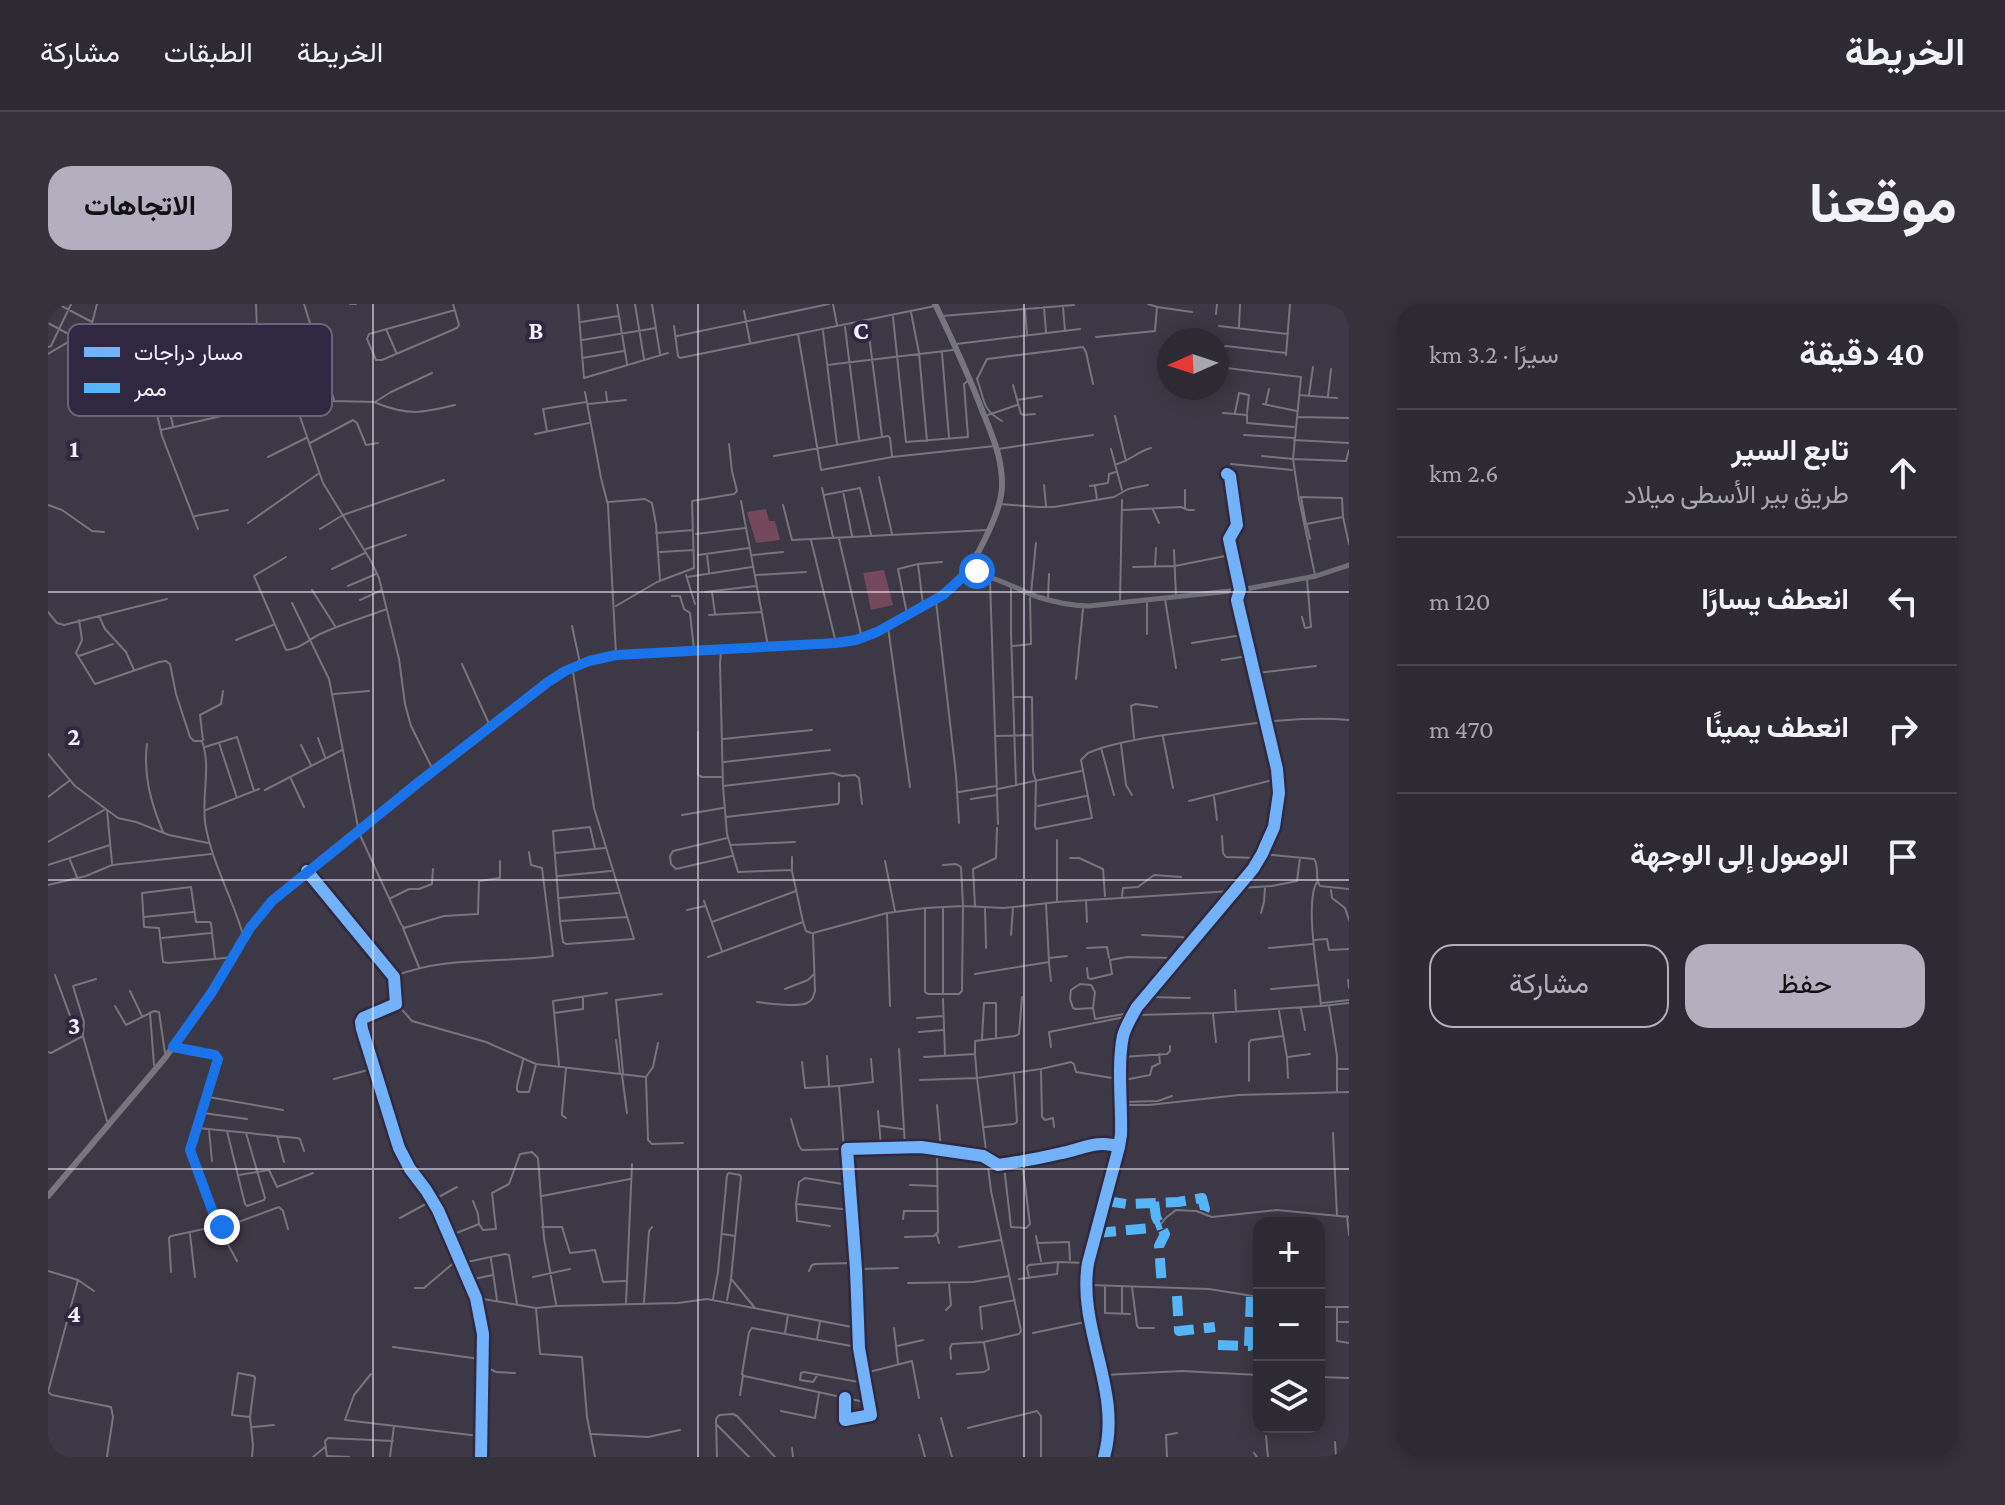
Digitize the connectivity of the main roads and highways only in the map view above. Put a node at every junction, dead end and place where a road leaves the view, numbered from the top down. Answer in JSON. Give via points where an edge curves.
{"nodes":[{"id":1,"x":936,"y":305,"type":"edge"},
{"id":2,"x":48,"y":1196,"type":"edge"}],
"edges":[{"from":1,"to":2,"type":"main road","via":[[987,415],[1002,474],[999,503],[965,575],[936,599],[862,638],[616,655],[580,664],[548,682],[272,901],[165,1058]]}]}
